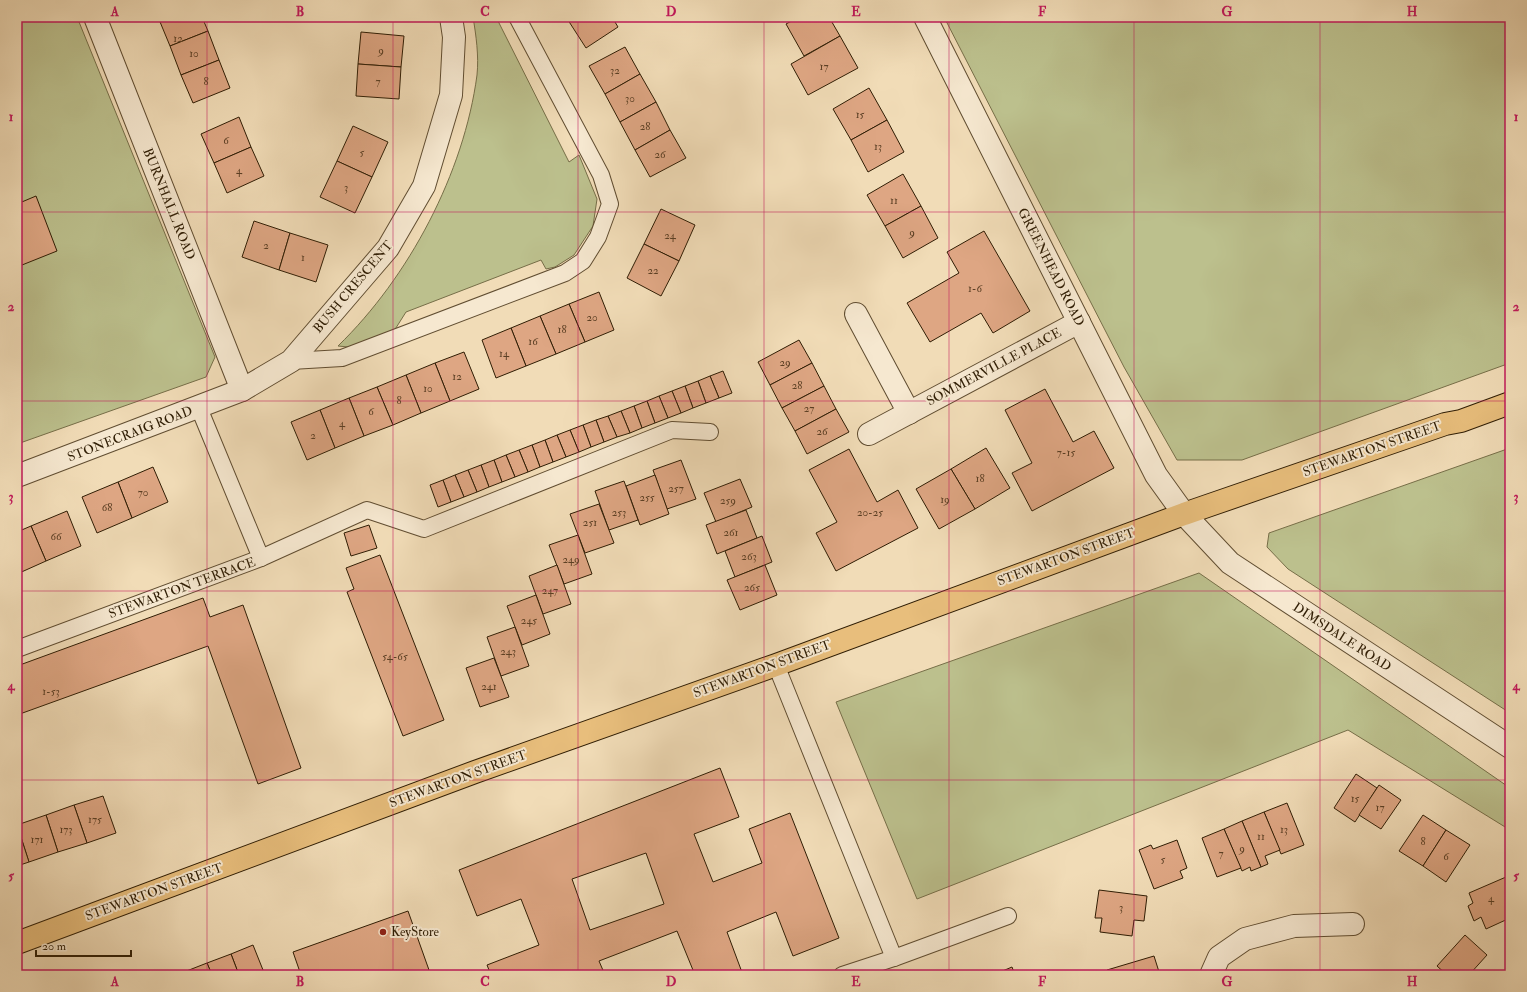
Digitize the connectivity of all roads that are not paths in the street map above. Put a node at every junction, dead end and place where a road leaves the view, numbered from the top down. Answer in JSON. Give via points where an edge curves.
{"nodes":[{"id":1,"x":95,"y":17,"type":"edge"},
{"id":2,"x":451,"y":17,"type":"edge"},
{"id":3,"x":517,"y":17,"type":"edge"},
{"id":4,"x":925,"y":17,"type":"edge"},
{"id":5,"x":856,"y":314,"type":"dead end"},
{"id":6,"x":1079,"y":322,"type":"junction"},
{"id":7,"x":291,"y":360,"type":"junction"},
{"id":8,"x":242,"y":390,"type":"junction"},
{"id":9,"x":1510,"y":403,"type":"edge"},
{"id":10,"x":199,"y":408,"type":"junction"},
{"id":11,"x":909,"y":413,"type":"junction"},
{"id":12,"x":710,"y":432,"type":"dead end"},
{"id":13,"x":869,"y":434,"type":"dead end"},
{"id":14,"x":17,"y":476,"type":"edge"},
{"id":15,"x":1184,"y":514,"type":"junction"},
{"id":16,"x":261,"y":558,"type":"junction"},
{"id":17,"x":17,"y":649,"type":"edge"},
{"id":18,"x":776,"y":665,"type":"junction"},
{"id":19,"x":1510,"y":748,"type":"edge"},
{"id":20,"x":1008,"y":916,"type":"dead end"},
{"id":21,"x":1353,"y":924,"type":"dead end"},
{"id":22,"x":17,"y":943,"type":"edge"},
{"id":23,"x":894,"y":958,"type":"junction"},
{"id":24,"x":842,"y":975,"type":"edge"},
{"id":25,"x":1211,"y":975,"type":"edge"}],
"edges":[{"from":1,"to":8,"type":"street","name":"BURNHALL ROAD"},
{"from":2,"to":7,"type":"street","name":"BUSH CRESCENT","via":[[454,37],[451,94],[424,186],[388,248]]},
{"from":3,"to":7,"type":"lane","via":[[601,175],[610,204],[598,238],[583,261],[565,273],[342,358]]},
{"from":4,"to":6,"type":"street","name":"GREENHEAD ROAD"},
{"from":5,"to":11,"type":"street"},
{"from":6,"to":11,"type":"street","name":"SOMMERVILLE PLACE"},
{"from":6,"to":15,"type":"street","name":"GREENHEAD ROAD","via":[[1156,475]]},
{"from":7,"to":8,"type":"street","name":"BUSH CRESCENT"},
{"from":8,"to":10,"type":"street","name":"STONECRAIG ROAD"},
{"from":9,"to":15,"type":"main road","name":"STEWARTON STREET"},
{"from":10,"to":14,"type":"street","name":"STONECRAIG ROAD"},
{"from":10,"to":16,"type":"lane","name":"STEWARTON TERRACE"},
{"from":11,"to":13,"type":"street","name":"SOMMERVILLE PLACE"},
{"from":12,"to":16,"type":"lane","via":[[672,430],[424,530],[367,510]]},
{"from":15,"to":18,"type":"main road","name":"STEWARTON STREET"},
{"from":15,"to":19,"type":"street","name":"DIMSDALE ROAD","via":[[1230,563]]},
{"from":16,"to":17,"type":"lane","name":"STEWARTON TERRACE"},
{"from":18,"to":22,"type":"main road","name":"STEWARTON STREET","via":[[475,772]]},
{"from":18,"to":23,"type":"lane"},
{"from":20,"to":23,"type":"lane"},
{"from":21,"to":25,"type":"street","via":[[1294,926],[1245,939],[1219,957]]},
{"from":23,"to":24,"type":"lane"}]}
